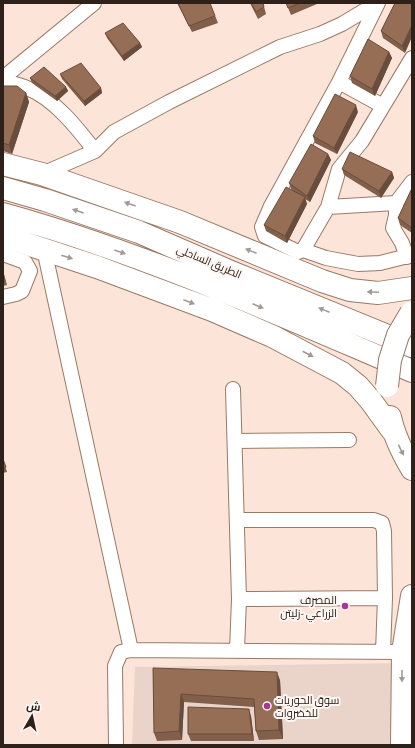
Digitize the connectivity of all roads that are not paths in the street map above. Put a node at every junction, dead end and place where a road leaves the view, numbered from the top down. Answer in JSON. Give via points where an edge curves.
{"nodes":[{"id":1,"x":94,"y":3,"type":"edge"},
{"id":2,"x":377,"y":3,"type":"edge"},
{"id":3,"x":412,"y":58,"type":"edge"},
{"id":4,"x":3,"y":78,"type":"edge"},
{"id":5,"x":3,"y":81,"type":"edge"},
{"id":6,"x":339,"y":82,"type":"junction"},
{"id":7,"x":384,"y":106,"type":"junction"},
{"id":8,"x":95,"y":151,"type":"junction"},
{"id":9,"x":3,"y":164,"type":"edge"},
{"id":10,"x":42,"y":174,"type":"junction"},
{"id":11,"x":412,"y":182,"type":"edge"},
{"id":12,"x":3,"y":188,"type":"edge"},
{"id":13,"x":396,"y":203,"type":"junction"},
{"id":14,"x":328,"y":207,"type":"junction"},
{"id":15,"x":3,"y":214,"type":"edge"},
{"id":16,"x":3,"y":236,"type":"edge"},
{"id":17,"x":44,"y":249,"type":"junction"},
{"id":18,"x":303,"y":250,"type":"junction"},
{"id":19,"x":3,"y":254,"type":"edge"},
{"id":20,"x":409,"y":256,"type":"edge"},
{"id":21,"x":412,"y":288,"type":"edge"},
{"id":22,"x":3,"y":297,"type":"edge"},
{"id":23,"x":411,"y":312,"type":"edge"},
{"id":24,"x":412,"y":346,"type":"edge"},
{"id":25,"x":412,"y":371,"type":"edge"},
{"id":26,"x":234,"y":389,"type":"dead end"},
{"id":27,"x":392,"y":430,"type":"junction"},
{"id":28,"x":349,"y":440,"type":"dead end"},
{"id":29,"x":234,"y":441,"type":"junction"},
{"id":30,"x":412,"y":469,"type":"edge"},
{"id":31,"x":237,"y":520,"type":"junction"},
{"id":32,"x":412,"y":596,"type":"edge"},
{"id":33,"x":385,"y":598,"type":"junction"},
{"id":34,"x":239,"y":599,"type":"junction"},
{"id":35,"x":131,"y":650,"type":"junction"},
{"id":36,"x":237,"y":650,"type":"junction"},
{"id":37,"x":393,"y":652,"type":"junction"},
{"id":38,"x":407,"y":710,"type":"edge"},
{"id":39,"x":116,"y":745,"type":"edge"},
{"id":40,"x":402,"y":745,"type":"edge"}],
"edges":[{"from":1,"to":4,"type":"street"},
{"from":2,"to":6,"type":"street"},
{"from":2,"to":8,"type":"street","via":[[342,24],[280,47],[169,102],[114,132]]},
{"from":3,"to":7,"type":"street"},
{"from":5,"to":8,"type":"street","via":[[28,88],[48,101],[73,124]]},
{"from":6,"to":7,"type":"street"},
{"from":6,"to":18,"type":"street","via":[[262,227],[265,236],[298,252]]},
{"from":7,"to":14,"type":"street","via":[[362,141],[339,168]]},
{"from":8,"to":10,"type":"street"},
{"from":9,"to":10,"type":"highway"},
{"from":21,"to":10,"type":"highway","one_way":true,"via":[[378,293],[350,290],[322,281],[180,222]]},
{"from":11,"to":13,"type":"street"},
{"from":24,"to":12,"type":"highway","name":"الطريق الساحلي","one_way":true,"via":[[139,232]]},
{"from":13,"to":14,"type":"street"},
{"from":13,"to":20,"type":"street","via":[[393,228]]},
{"from":14,"to":18,"type":"street"},
{"from":15,"to":25,"type":"highway","name":"الطريق الساحلي","one_way":true,"via":[[126,254],[222,291]]},
{"from":16,"to":17,"type":"highway"},
{"from":17,"to":27,"type":"highway","one_way":true,"via":[[212,310],[323,362],[358,386]]},
{"from":17,"to":35,"type":"street"},
{"from":18,"to":20,"type":"street","via":[[326,258],[358,264]]},
{"from":19,"to":22,"type":"street","via":[[25,262],[30,271],[22,292]]},
{"from":23,"to":27,"type":"highway","bridge":true,"via":[[390,360],[387,386]]},
{"from":26,"to":29,"type":"street"},
{"from":27,"to":30,"type":"highway","one_way":true},
{"from":28,"to":29,"type":"street"},
{"from":29,"to":31,"type":"street"},
{"from":31,"to":33,"type":"street","via":[[374,520],[382,523]]},
{"from":31,"to":34,"type":"street"},
{"from":32,"to":37,"type":"highway"},
{"from":33,"to":34,"type":"street"},
{"from":33,"to":37,"type":"street"},
{"from":34,"to":36,"type":"street"},
{"from":35,"to":36,"type":"street"},
{"from":35,"to":39,"type":"street","via":[[121,652],[115,666]]},
{"from":36,"to":37,"type":"street"},
{"from":37,"to":38,"type":"highway","one_way":true},
{"from":38,"to":40,"type":"highway"}]}
